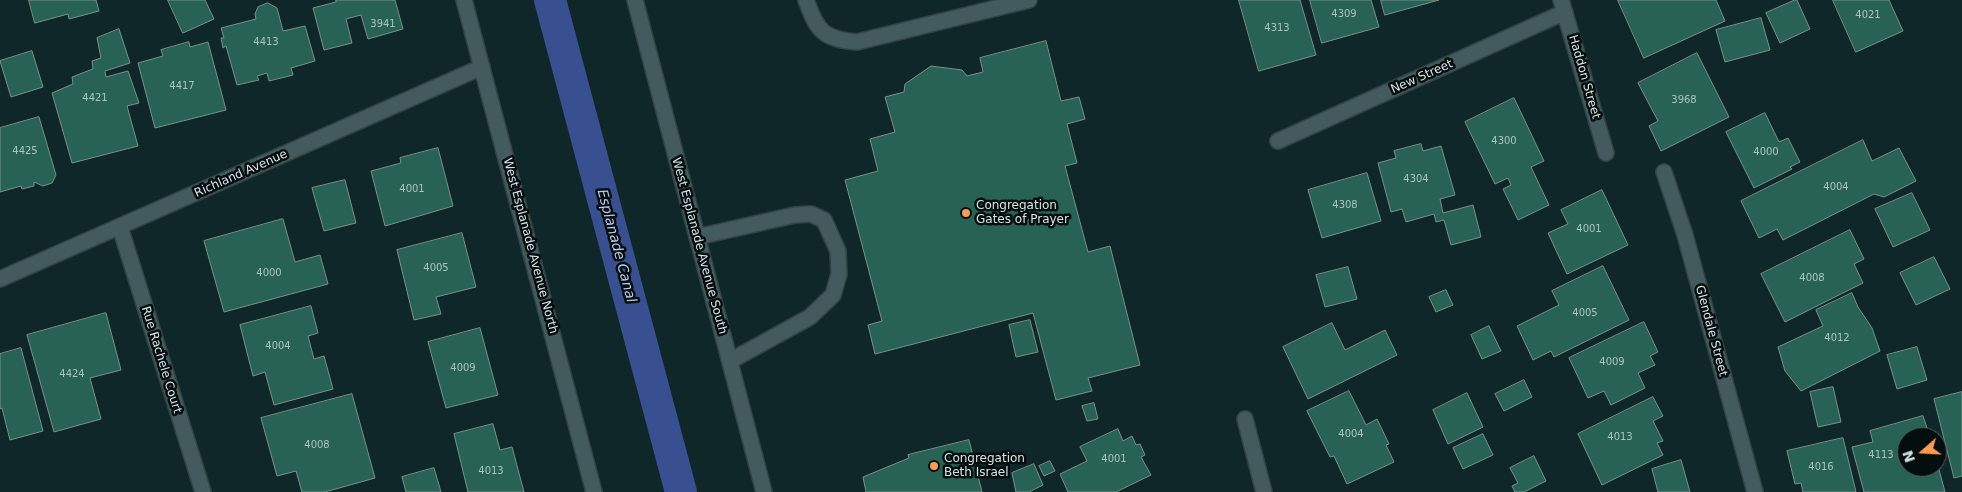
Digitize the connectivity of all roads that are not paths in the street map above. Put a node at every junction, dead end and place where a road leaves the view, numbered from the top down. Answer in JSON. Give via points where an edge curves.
{"nodes":[{"id":1,"x":464,"y":0,"type":"edge"},
{"id":2,"x":635,"y":0,"type":"edge"},
{"id":3,"x":806,"y":0,"type":"edge"},
{"id":4,"x":1022,"y":1,"type":"edge"},
{"id":5,"x":1563,"y":6,"type":"edge"},
{"id":6,"x":482,"y":67,"type":"junction"},
{"id":7,"x":1278,"y":141,"type":"dead end"},
{"id":8,"x":1606,"y":153,"type":"dead end"},
{"id":9,"x":1664,"y":172,"type":"dead end"},
{"id":10,"x":120,"y":227,"type":"junction"},
{"id":11,"x":697,"y":238,"type":"junction"},
{"id":12,"x":0,"y":279,"type":"edge"},
{"id":13,"x":730,"y":361,"type":"junction"},
{"id":14,"x":1245,"y":419,"type":"dead end"},
{"id":15,"x":202,"y":492,"type":"edge"},
{"id":16,"x":594,"y":492,"type":"edge"},
{"id":17,"x":764,"y":492,"type":"edge"},
{"id":18,"x":1264,"y":492,"type":"edge"},
{"id":19,"x":1755,"y":492,"type":"edge"}],
"edges":[{"from":1,"to":6,"type":"street","name":"West Esplanade Avenue North"},
{"from":2,"to":11,"type":"street","name":"West Esplanade Avenue South"},
{"from":3,"to":4,"type":"street","via":[[815,24],[835,40],[857,42]]},
{"from":5,"to":7,"type":"street","name":"New Street"},
{"from":5,"to":8,"type":"street","name":"Haddon Street"},
{"from":6,"to":10,"type":"street","name":"Richland Avenue"},
{"from":6,"to":16,"type":"street","name":"West Esplanade Avenue North"},
{"from":9,"to":19,"type":"street","name":"Glendale Street","via":[[1685,235]]},
{"from":10,"to":12,"type":"street","name":"Richland Avenue"},
{"from":10,"to":15,"type":"street","name":"Rue Rachele Court"},
{"from":11,"to":13,"type":"street","name":"West Esplanade Avenue South"},
{"from":11,"to":13,"type":"street","via":[[794,215],[811,214],[824,220],[838,251],[840,274],[833,295],[810,317]]},
{"from":13,"to":17,"type":"street","name":"West Esplanade Avenue South"},
{"from":14,"to":18,"type":"street"}]}
